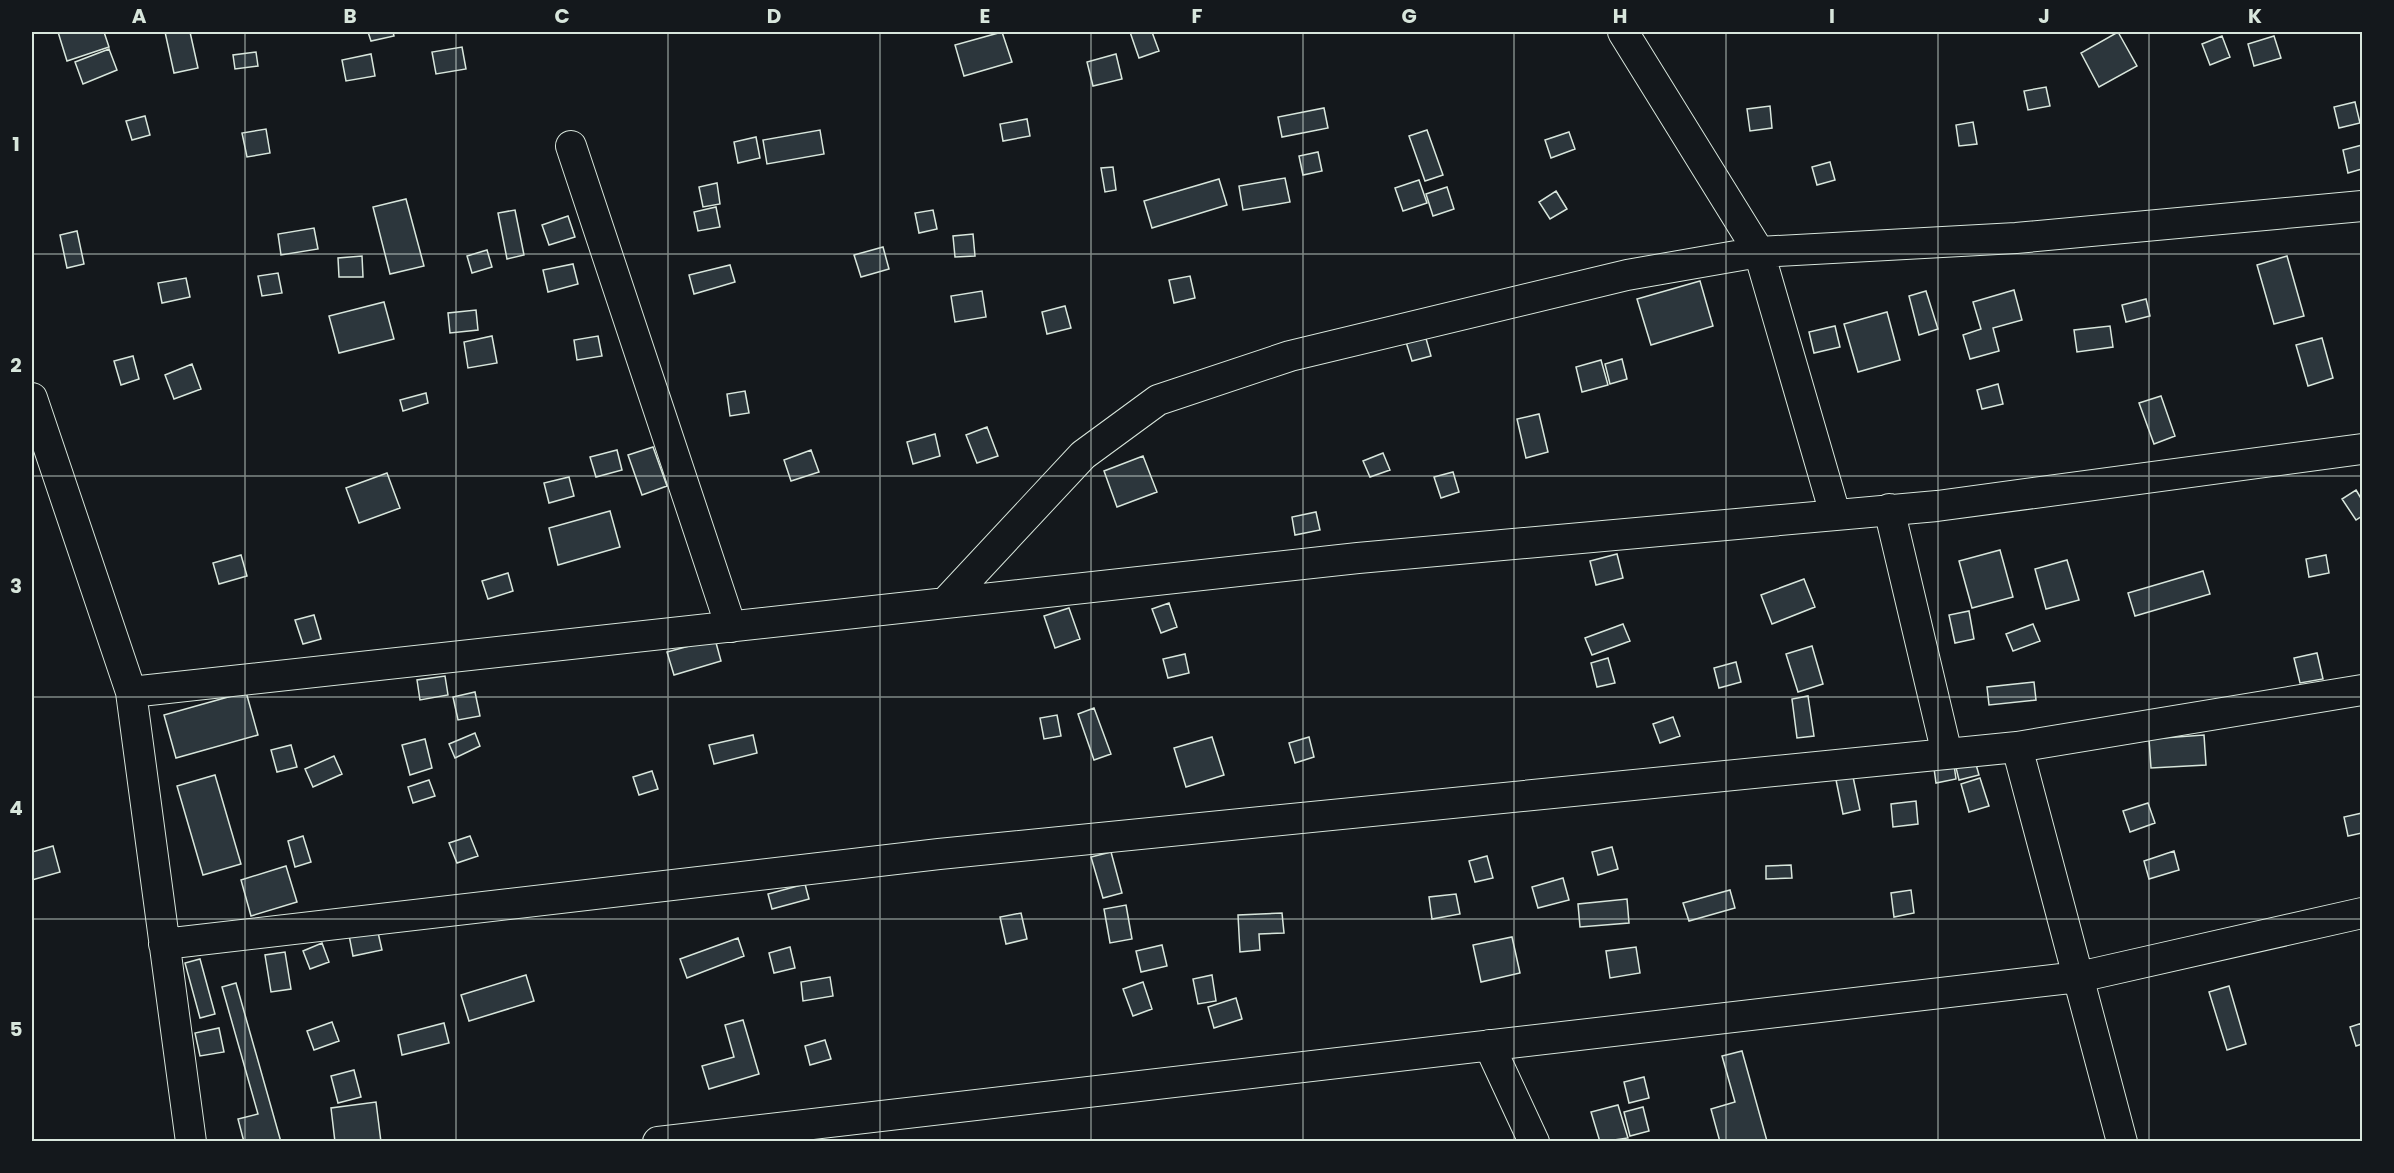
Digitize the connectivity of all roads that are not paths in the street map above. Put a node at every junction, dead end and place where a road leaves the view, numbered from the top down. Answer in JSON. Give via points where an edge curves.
{"nodes":[{"id":1,"x":1623,"y":32,"type":"edge"},
{"id":2,"x":571,"y":146,"type":"dead end"},
{"id":3,"x":2362,"y":206,"type":"edge"},
{"id":4,"x":1759,"y":252,"type":"junction"},
{"id":5,"x":32,"y":398,"type":"edge"},
{"id":6,"x":2362,"y":449,"type":"edge"},
{"id":7,"x":1889,"y":509,"type":"junction"},
{"id":8,"x":1835,"y":514,"type":"junction"},
{"id":9,"x":945,"y":603,"type":"junction"},
{"id":10,"x":731,"y":627,"type":"junction"},
{"id":11,"x":2362,"y":690,"type":"edge"},
{"id":12,"x":131,"y":692,"type":"junction"},
{"id":13,"x":2018,"y":747,"type":"junction"},
{"id":14,"x":1947,"y":754,"type":"junction"},
{"id":15,"x":2362,"y":913,"type":"edge"},
{"id":16,"x":164,"y":944,"type":"junction"},
{"id":17,"x":2079,"y":977,"type":"junction"},
{"id":18,"x":1488,"y":1045,"type":"junction"},
{"id":19,"x":191,"y":1142,"type":"edge"},
{"id":20,"x":658,"y":1142,"type":"edge"},
{"id":21,"x":1534,"y":1142,"type":"edge"},
{"id":22,"x":2122,"y":1142,"type":"edge"}],
"edges":[{"from":1,"to":4,"type":"street"},
{"from":2,"to":10,"type":"street"},
{"from":3,"to":4,"type":"street","via":[[2016,238]]},
{"from":4,"to":8,"type":"street"},
{"from":4,"to":9,"type":"street","via":[[1627,275],[1290,356],[1158,399],[1083,455]]},
{"from":5,"to":12,"type":"street"},
{"from":6,"to":7,"type":"street","via":[[1937,506]]},
{"from":7,"to":8,"type":"street"},
{"from":7,"to":14,"type":"street"},
{"from":8,"to":9,"type":"street","via":[[1358,558]]},
{"from":9,"to":10,"type":"street"},
{"from":10,"to":12,"type":"street"},
{"from":11,"to":13,"type":"street"},
{"from":12,"to":16,"type":"street"},
{"from":13,"to":14,"type":"street"},
{"from":13,"to":17,"type":"street"},
{"from":14,"to":16,"type":"street","via":[[939,854]]},
{"from":15,"to":17,"type":"street"},
{"from":16,"to":19,"type":"street"},
{"from":17,"to":18,"type":"street"},
{"from":17,"to":22,"type":"street"},
{"from":18,"to":20,"type":"street"},
{"from":18,"to":21,"type":"street"}]}
